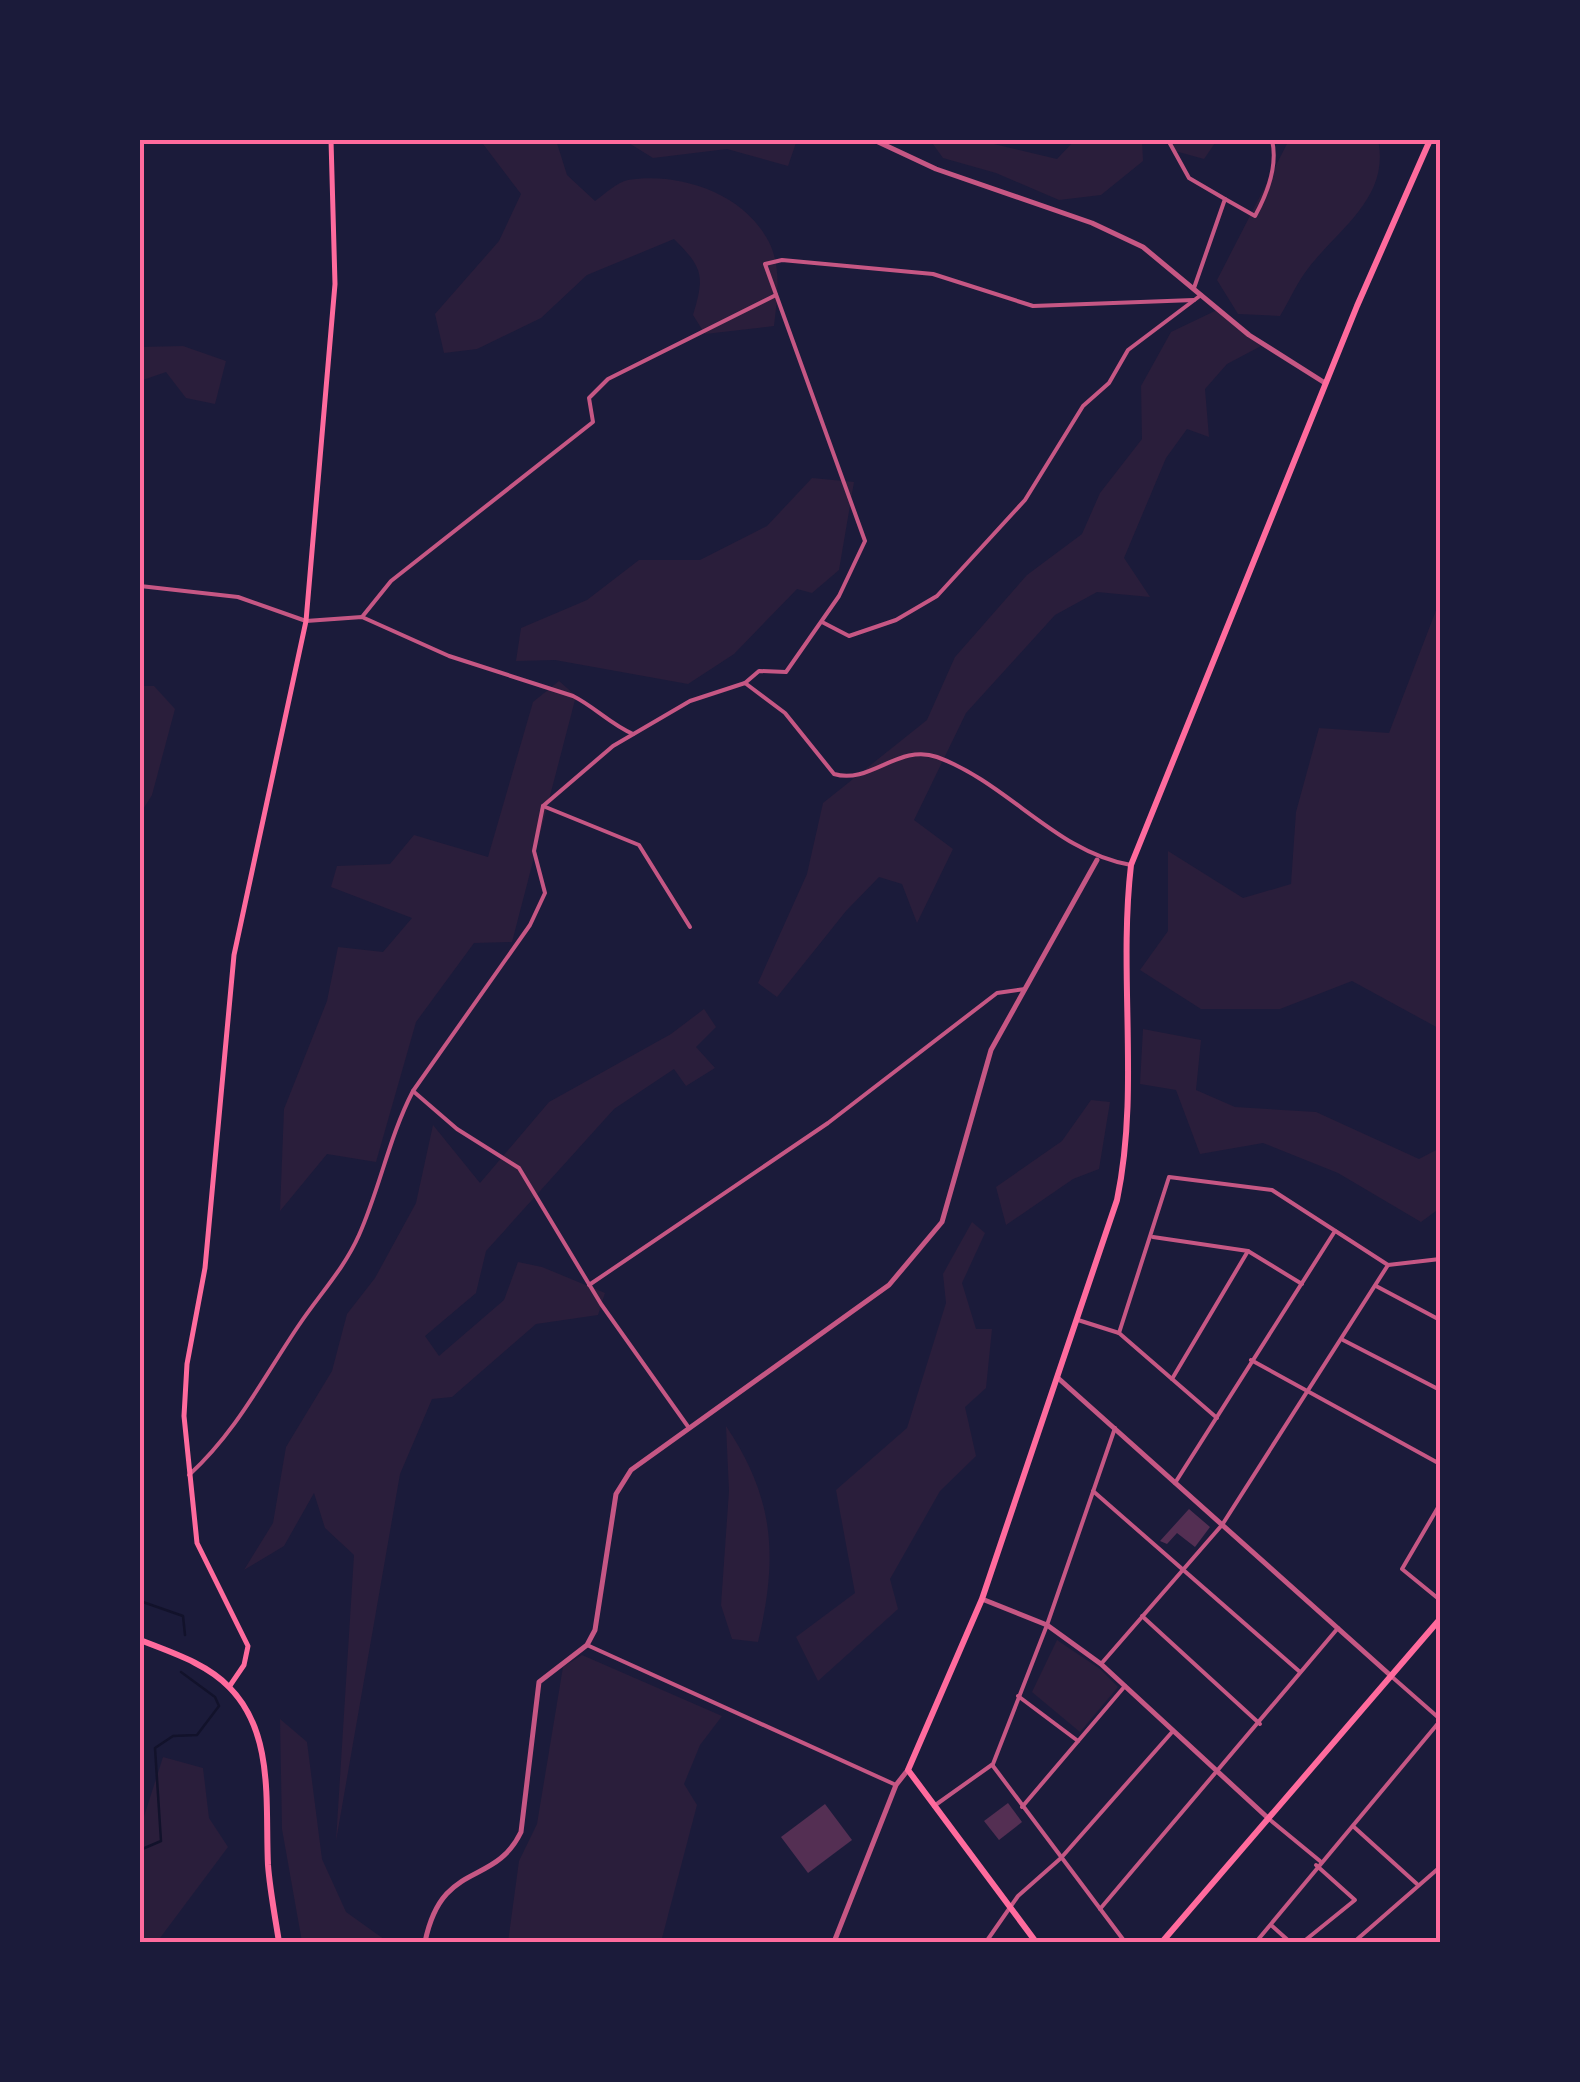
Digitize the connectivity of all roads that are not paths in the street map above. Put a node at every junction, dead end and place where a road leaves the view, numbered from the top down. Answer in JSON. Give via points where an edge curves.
{"nodes":[{"id":1,"x":331,"y":140,"type":"edge"},
{"id":2,"x":874,"y":140,"type":"edge"},
{"id":3,"x":1168,"y":140,"type":"edge"},
{"id":4,"x":1272,"y":140,"type":"edge"},
{"id":5,"x":1430,"y":140,"type":"edge"},
{"id":6,"x":1225,"y":199,"type":"junction"},
{"id":7,"x":1194,"y":288,"type":"junction"},
{"id":8,"x":776,"y":295,"type":"junction"},
{"id":9,"x":1201,"y":295,"type":"junction"},
{"id":10,"x":1194,"y":300,"type":"junction"},
{"id":11,"x":1325,"y":383,"type":"junction"},
{"id":12,"x":140,"y":586,"type":"edge"},
{"id":13,"x":362,"y":617,"type":"junction"},
{"id":14,"x":306,"y":620,"type":"junction"},
{"id":15,"x":822,"y":622,"type":"junction"},
{"id":16,"x":745,"y":683,"type":"junction"},
{"id":17,"x":633,"y":734,"type":"junction"},
{"id":18,"x":543,"y":806,"type":"junction"},
{"id":19,"x":1097,"y":860,"type":"junction"},
{"id":20,"x":1131,"y":866,"type":"junction"},
{"id":21,"x":690,"y":927,"type":"dead end"},
{"id":22,"x":1025,"y":989,"type":"junction"},
{"id":23,"x":413,"y":1090,"type":"junction"},
{"id":24,"x":1335,"y":1231,"type":"junction"},
{"id":25,"x":1153,"y":1237,"type":"junction"},
{"id":26,"x":1248,"y":1251,"type":"junction"},
{"id":27,"x":1440,"y":1260,"type":"edge"},
{"id":28,"x":1388,"y":1264,"type":"junction"},
{"id":29,"x":1302,"y":1284,"type":"junction"},
{"id":30,"x":589,"y":1286,"type":"junction"},
{"id":31,"x":1376,"y":1286,"type":"junction"},
{"id":32,"x":1078,"y":1320,"type":"junction"},
{"id":33,"x":1440,"y":1320,"type":"edge"},
{"id":34,"x":1120,"y":1333,"type":"junction"},
{"id":35,"x":1342,"y":1340,"type":"junction"},
{"id":36,"x":1251,"y":1360,"type":"junction"},
{"id":37,"x":1058,"y":1378,"type":"junction"},
{"id":38,"x":1172,"y":1379,"type":"junction"},
{"id":39,"x":1440,"y":1390,"type":"edge"},
{"id":40,"x":1307,"y":1391,"type":"junction"},
{"id":41,"x":1217,"y":1418,"type":"junction"},
{"id":42,"x":690,"y":1428,"type":"junction"},
{"id":43,"x":1115,"y":1428,"type":"junction"},
{"id":44,"x":1440,"y":1464,"type":"edge"},
{"id":45,"x":188,"y":1476,"type":"junction"},
{"id":46,"x":1175,"y":1482,"type":"junction"},
{"id":47,"x":1094,"y":1491,"type":"junction"},
{"id":48,"x":1440,"y":1504,"type":"edge"},
{"id":49,"x":1222,"y":1525,"type":"junction"},
{"id":50,"x":1184,"y":1570,"type":"junction"},
{"id":51,"x":982,"y":1599,"type":"junction"},
{"id":52,"x":1440,"y":1600,"type":"edge"},
{"id":53,"x":1142,"y":1616,"type":"junction"},
{"id":54,"x":1440,"y":1620,"type":"edge"},
{"id":55,"x":1047,"y":1625,"type":"junction"},
{"id":56,"x":1338,"y":1628,"type":"junction"},
{"id":57,"x":140,"y":1640,"type":"edge"},
{"id":58,"x":587,"y":1645,"type":"junction"},
{"id":59,"x":1101,"y":1664,"type":"junction"},
{"id":60,"x":1300,"y":1672,"type":"junction"},
{"id":61,"x":1390,"y":1675,"type":"junction"},
{"id":62,"x":229,"y":1686,"type":"junction"},
{"id":63,"x":1124,"y":1686,"type":"junction"},
{"id":64,"x":1018,"y":1696,"type":"junction"},
{"id":65,"x":1440,"y":1720,"type":"edge"},
{"id":66,"x":1260,"y":1724,"type":"junction"},
{"id":67,"x":1173,"y":1730,"type":"junction"},
{"id":68,"x":1078,"y":1741,"type":"junction"},
{"id":69,"x":993,"y":1764,"type":"junction"},
{"id":70,"x":908,"y":1770,"type":"junction"},
{"id":71,"x":1219,"y":1772,"type":"junction"},
{"id":72,"x":896,"y":1784,"type":"junction"},
{"id":73,"x":934,"y":1806,"type":"junction"},
{"id":74,"x":1022,"y":1806,"type":"junction"},
{"id":75,"x":1270,"y":1819,"type":"junction"},
{"id":76,"x":1353,"y":1826,"type":"junction"},
{"id":77,"x":1061,"y":1858,"type":"junction"},
{"id":78,"x":1318,"y":1863,"type":"junction"},
{"id":79,"x":1440,"y":1868,"type":"edge"},
{"id":80,"x":1418,"y":1884,"type":"junction"},
{"id":81,"x":1010,"y":1906,"type":"junction"},
{"id":82,"x":1100,"y":1908,"type":"junction"},
{"id":83,"x":1271,"y":1925,"type":"junction"},
{"id":84,"x":279,"y":1942,"type":"edge"},
{"id":85,"x":425,"y":1942,"type":"edge"},
{"id":86,"x":834,"y":1942,"type":"edge"},
{"id":87,"x":986,"y":1942,"type":"edge"},
{"id":88,"x":1036,"y":1942,"type":"edge"},
{"id":89,"x":1125,"y":1942,"type":"edge"},
{"id":90,"x":1162,"y":1942,"type":"edge"},
{"id":91,"x":1256,"y":1942,"type":"edge"},
{"id":92,"x":1290,"y":1942,"type":"edge"},
{"id":93,"x":1303,"y":1942,"type":"edge"},
{"id":94,"x":1354,"y":1942,"type":"edge"}],
"edges":[{"from":1,"to":14,"type":"main road","via":[[336,284]]},
{"from":2,"to":7,"type":"street","via":[[936,169],[1092,223],[1155,255]]},
{"from":3,"to":6,"type":"street","via":[[1189,178]]},
{"from":4,"to":6,"type":"street","via":[[1272,173],[1255,216]]},
{"from":5,"to":11,"type":"highway"},
{"from":6,"to":7,"type":"street"},
{"from":7,"to":9,"type":"street"},
{"from":8,"to":10,"type":"street","via":[[765,264],[782,260],[933,274],[1033,306]]},
{"from":8,"to":13,"type":"street","via":[[608,379],[589,398],[593,422],[391,580]]},
{"from":8,"to":15,"type":"street","via":[[865,541]]},
{"from":9,"to":10,"type":"street"},
{"from":9,"to":11,"type":"street"},
{"from":10,"to":15,"type":"street","via":[[1128,350],[1109,382],[1083,406],[1025,500],[936,596],[850,636]]},
{"from":11,"to":20,"type":"highway"},
{"from":12,"to":14,"type":"street","via":[[238,597]]},
{"from":13,"to":14,"type":"street"},
{"from":13,"to":17,"type":"street","via":[[449,656],[573,696]]},
{"from":14,"to":45,"type":"main road","via":[[234,955],[205,1268],[188,1364]]},
{"from":15,"to":16,"type":"street","via":[[786,672],[759,671]]},
{"from":16,"to":17,"type":"street","via":[[690,701]]},
{"from":16,"to":19,"type":"street","via":[[785,714],[834,774],[874,769],[911,752],[937,757]]},
{"from":17,"to":18,"type":"street"},
{"from":18,"to":21,"type":"street","via":[[638,845]]},
{"from":18,"to":23,"type":"street","via":[[534,851],[546,893]]},
{"from":19,"to":20,"type":"street"},
{"from":19,"to":22,"type":"street"},
{"from":20,"to":32,"type":"highway","via":[[1124,940],[1126,1150]]},
{"from":22,"to":30,"type":"street","via":[[997,994],[828,1123]]},
{"from":22,"to":42,"type":"street","via":[[980,1075],[942,1222],[889,1285]]},
{"from":23,"to":30,"type":"street","via":[[457,1129],[518,1168]]},
{"from":23,"to":45,"type":"street","via":[[357,1240],[251,1404]]},
{"from":24,"to":25,"type":"street","via":[[1272,1190],[1168,1177]]},
{"from":24,"to":28,"type":"street"},
{"from":24,"to":29,"type":"street"},
{"from":25,"to":26,"type":"street"},
{"from":25,"to":34,"type":"street"},
{"from":26,"to":29,"type":"street"},
{"from":26,"to":38,"type":"street"},
{"from":27,"to":28,"type":"street"},
{"from":28,"to":31,"type":"street"},
{"from":29,"to":36,"type":"street"},
{"from":30,"to":42,"type":"street"},
{"from":31,"to":33,"type":"street"},
{"from":31,"to":35,"type":"street"},
{"from":32,"to":34,"type":"street"},
{"from":32,"to":37,"type":"highway"},
{"from":34,"to":38,"type":"street"},
{"from":35,"to":39,"type":"street"},
{"from":35,"to":40,"type":"street"},
{"from":36,"to":40,"type":"street"},
{"from":36,"to":41,"type":"street"},
{"from":37,"to":43,"type":"street"},
{"from":37,"to":51,"type":"highway"},
{"from":38,"to":41,"type":"street"},
{"from":40,"to":44,"type":"street"},
{"from":40,"to":49,"type":"street"},
{"from":41,"to":46,"type":"street"},
{"from":42,"to":58,"type":"street","via":[[631,1470],[616,1494],[595,1630]]},
{"from":43,"to":46,"type":"street"},
{"from":43,"to":47,"type":"street"},
{"from":45,"to":62,"type":"main road","via":[[197,1544],[248,1646]]},
{"from":46,"to":49,"type":"street"},
{"from":47,"to":50,"type":"street"},
{"from":47,"to":55,"type":"street"},
{"from":48,"to":52,"type":"street","via":[[1402,1569]]},
{"from":49,"to":50,"type":"street"},
{"from":49,"to":56,"type":"street"},
{"from":50,"to":53,"type":"street"},
{"from":50,"to":60,"type":"street"},
{"from":51,"to":55,"type":"street"},
{"from":51,"to":70,"type":"highway"},
{"from":53,"to":59,"type":"street"},
{"from":53,"to":66,"type":"street"},
{"from":54,"to":61,"type":"highway"},
{"from":55,"to":59,"type":"street"},
{"from":55,"to":64,"type":"street"},
{"from":56,"to":60,"type":"street"},
{"from":56,"to":61,"type":"street"},
{"from":57,"to":62,"type":"highway"},
{"from":58,"to":72,"type":"street"},
{"from":58,"to":85,"type":"street","via":[[539,1682],[526,1815],[514,1846],[442,1894]]},
{"from":59,"to":63,"type":"street"},
{"from":60,"to":66,"type":"street"},
{"from":61,"to":65,"type":"street"},
{"from":61,"to":75,"type":"highway"},
{"from":62,"to":84,"type":"highway","via":[[260,1746]]},
{"from":63,"to":67,"type":"street"},
{"from":63,"to":68,"type":"street"},
{"from":64,"to":68,"type":"street"},
{"from":64,"to":69,"type":"street"},
{"from":65,"to":76,"type":"street"},
{"from":66,"to":71,"type":"street"},
{"from":67,"to":71,"type":"street"},
{"from":67,"to":77,"type":"street"},
{"from":68,"to":74,"type":"street"},
{"from":69,"to":73,"type":"street"},
{"from":69,"to":74,"type":"street"},
{"from":70,"to":72,"type":"street"},
{"from":70,"to":73,"type":"highway"},
{"from":71,"to":75,"type":"street"},
{"from":71,"to":82,"type":"street"},
{"from":72,"to":86,"type":"street"},
{"from":73,"to":81,"type":"highway"},
{"from":74,"to":77,"type":"street"},
{"from":75,"to":78,"type":"street"},
{"from":75,"to":90,"type":"highway"},
{"from":76,"to":78,"type":"street"},
{"from":76,"to":80,"type":"street"},
{"from":77,"to":81,"type":"street"},
{"from":77,"to":82,"type":"street"},
{"from":78,"to":83,"type":"street"},
{"from":78,"to":93,"type":"street","via":[[1355,1900]]},
{"from":79,"to":80,"type":"street"},
{"from":80,"to":94,"type":"street"},
{"from":81,"to":87,"type":"street"},
{"from":81,"to":88,"type":"highway"},
{"from":82,"to":89,"type":"street"},
{"from":83,"to":91,"type":"street"},
{"from":83,"to":92,"type":"street"}]}
